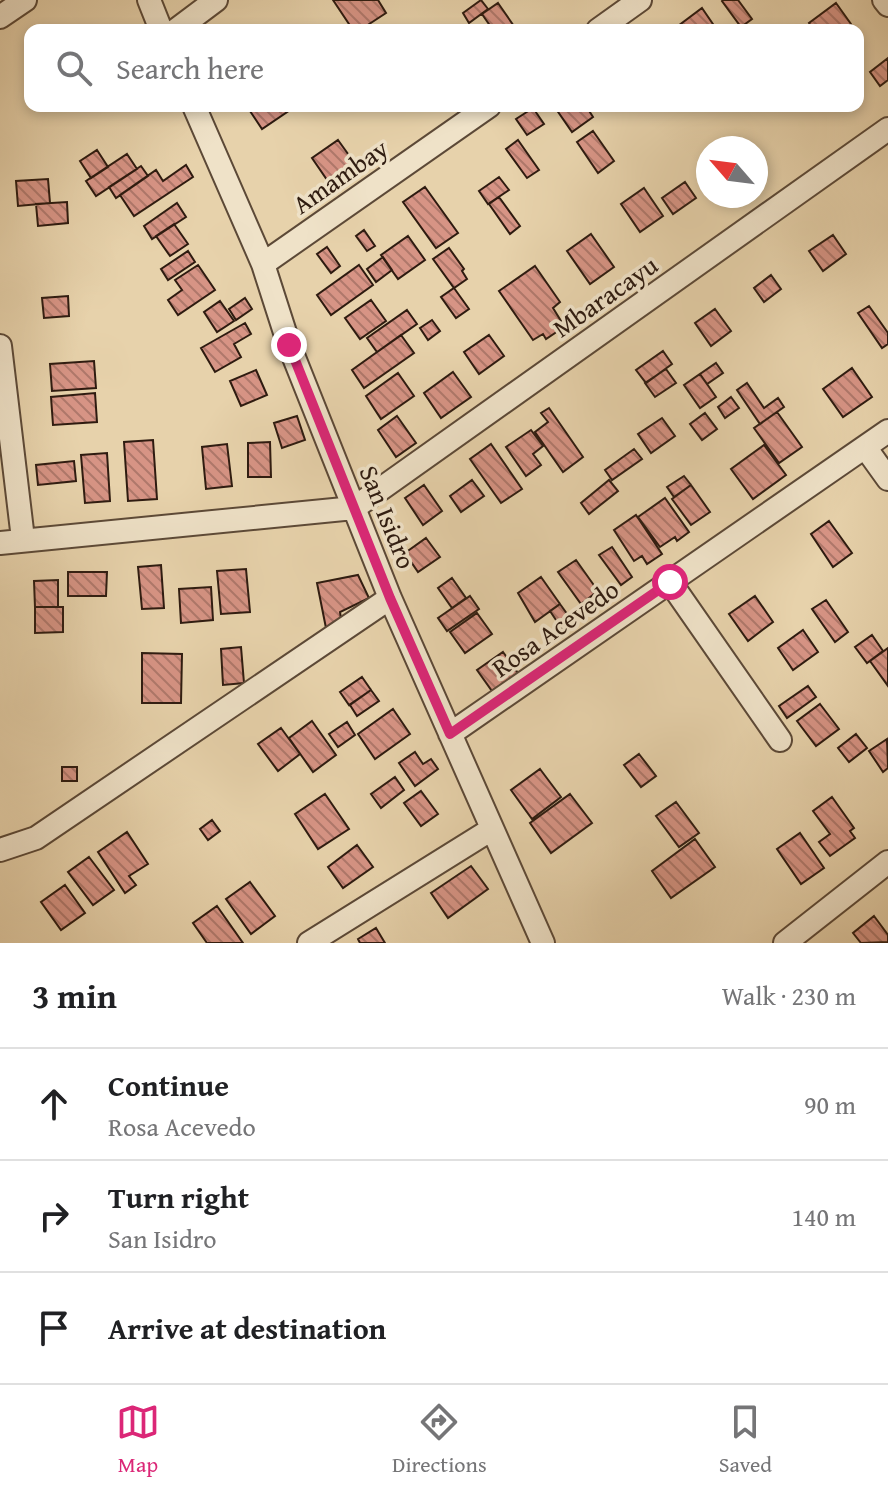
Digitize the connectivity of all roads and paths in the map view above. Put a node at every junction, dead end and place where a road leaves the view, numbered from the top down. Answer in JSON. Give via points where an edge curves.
{"nodes":[{"id":1,"x":25,"y":0,"type":"edge"},
{"id":2,"x":149,"y":0,"type":"edge"},
{"id":3,"x":216,"y":0,"type":"edge"},
{"id":4,"x":640,"y":0,"type":"edge"},
{"id":5,"x":884,"y":0,"type":"edge"},
{"id":6,"x":888,"y":5,"type":"edge"},
{"id":7,"x":0,"y":17,"type":"edge"},
{"id":8,"x":159,"y":24,"type":"edge"},
{"id":9,"x":184,"y":24,"type":"edge"},
{"id":10,"x":606,"y":24,"type":"edge"},
{"id":11,"x":197,"y":112,"type":"edge"},
{"id":12,"x":480,"y":112,"type":"edge"},
{"id":13,"x":888,"y":129,"type":"edge"},
{"id":14,"x":263,"y":264,"type":"junction"},
{"id":15,"x":0,"y":346,"type":"edge"},
{"id":16,"x":888,"y":431,"type":"edge"},
{"id":17,"x":865,"y":447,"type":"junction"},
{"id":18,"x":888,"y":479,"type":"edge"},
{"id":19,"x":354,"y":508,"type":"junction"},
{"id":20,"x":23,"y":539,"type":"junction"},
{"id":21,"x":0,"y":543,"type":"edge"},
{"id":22,"x":670,"y":582,"type":"junction"},
{"id":23,"x":390,"y":598,"type":"junction"},
{"id":24,"x":450,"y":734,"type":"junction"},
{"id":25,"x":780,"y":740,"type":"dead end"},
{"id":26,"x":492,"y":829,"type":"junction"},
{"id":27,"x":0,"y":850,"type":"edge"},
{"id":28,"x":888,"y":862,"type":"edge"},
{"id":29,"x":309,"y":943,"type":"edge"},
{"id":30,"x":543,"y":943,"type":"edge"},
{"id":31,"x":785,"y":943,"type":"edge"}],
"edges":[{"from":1,"to":7,"type":"street"},
{"from":2,"to":8,"type":"street"},
{"from":3,"to":9,"type":"street"},
{"from":4,"to":10,"type":"street"},
{"from":5,"to":6,"type":"street"},
{"from":11,"to":14,"type":"street","name":"San Isidro"},
{"from":12,"to":14,"type":"street","name":"Amambay"},
{"from":13,"to":19,"type":"street","name":"Mbaracayu"},
{"from":14,"to":19,"type":"street","name":"San Isidro"},
{"from":15,"to":20,"type":"street"},
{"from":16,"to":17,"type":"street","name":"Rosa Acevedo"},
{"from":17,"to":18,"type":"street"},
{"from":17,"to":22,"type":"street","name":"Rosa Acevedo"},
{"from":19,"to":20,"type":"street"},
{"from":19,"to":23,"type":"street","name":"San Isidro"},
{"from":20,"to":21,"type":"street"},
{"from":22,"to":24,"type":"street","name":"Rosa Acevedo"},
{"from":22,"to":25,"type":"street"},
{"from":23,"to":24,"type":"street","name":"San Isidro"},
{"from":23,"to":27,"type":"street","via":[[36,838]]},
{"from":24,"to":26,"type":"street","name":"San Isidro"},
{"from":26,"to":29,"type":"street"},
{"from":26,"to":30,"type":"street","name":"San Isidro"},
{"from":28,"to":31,"type":"street"}]}
